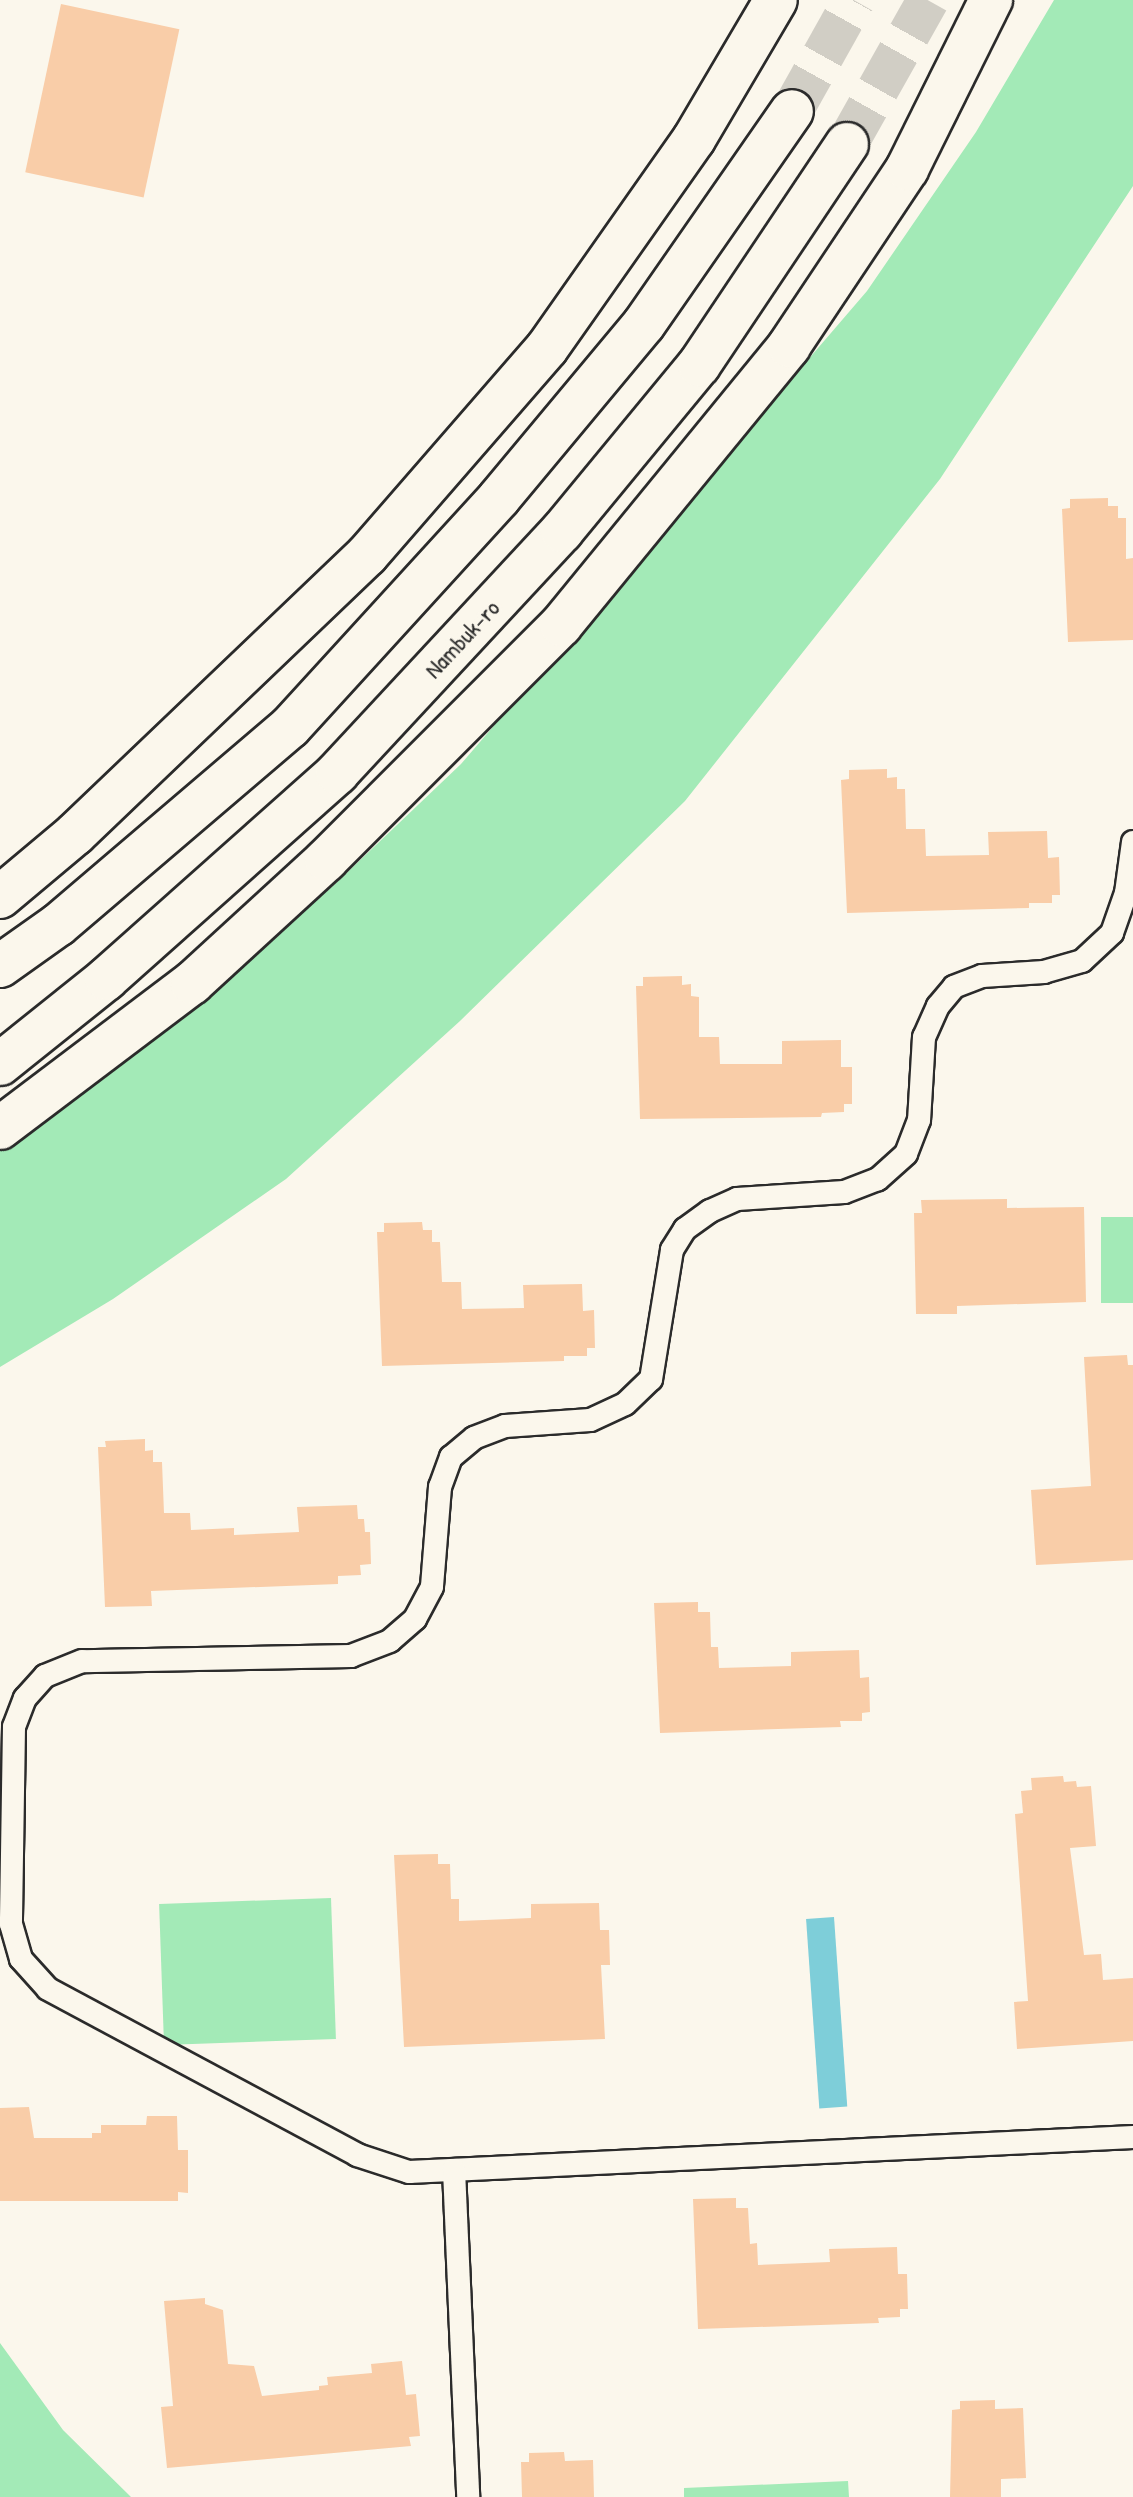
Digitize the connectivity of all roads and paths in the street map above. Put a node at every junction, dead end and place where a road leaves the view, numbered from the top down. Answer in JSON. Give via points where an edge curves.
{"nodes":[{"id":1,"x":776,"y":0,"type":"edge"},
{"id":2,"x":991,"y":0,"type":"edge"},
{"id":3,"x":792,"y":111,"type":"tunnel mouth"},
{"id":4,"x":847,"y":144,"type":"tunnel mouth"},
{"id":5,"x":1133,"y":842,"type":"edge"},
{"id":6,"x":0,"y":897,"type":"edge"},
{"id":7,"x":0,"y":966,"type":"edge"},
{"id":8,"x":0,"y":1064,"type":"edge"},
{"id":9,"x":0,"y":1128,"type":"edge"},
{"id":10,"x":1133,"y":2137,"type":"edge"},
{"id":11,"x":454,"y":2170,"type":"junction"},
{"id":12,"x":468,"y":2497,"type":"edge"}],
"edges":[{"from":1,"to":6,"type":"main road","via":[[694,139],[537,359],[367,555],[75,834]]},
{"from":2,"to":9,"type":"main road","via":[[907,169],[789,346],[561,625],[326,860],[192,983]]},
{"from":3,"to":7,"type":"main road","via":[[644,324],[499,498],[290,727],[58,925]]},
{"from":4,"to":8,"type":"main road","name":"Nambuk-ro","via":[[699,365],[562,531],[337,773],[106,979]]},
{"from":5,"to":11,"type":"street","via":[[1126,893],[1112,933],[1082,961],[1044,972],[982,976],[954,987],[938,1006],[924,1037],[919,1120],[906,1154],[878,1179],[844,1192],[737,1199],[710,1211],[685,1229],[672,1250],[651,1379],[625,1404],[590,1420],[505,1426],[474,1438],[451,1457],[440,1487],[432,1587],[415,1619],[390,1641],[351,1656],[82,1661],[45,1676],[25,1698],[14,1727],[11,1924],[21,1959],[48,1989],[357,2155],[409,2172]]},
{"from":10,"to":11,"type":"street"},
{"from":11,"to":12,"type":"street"}]}
